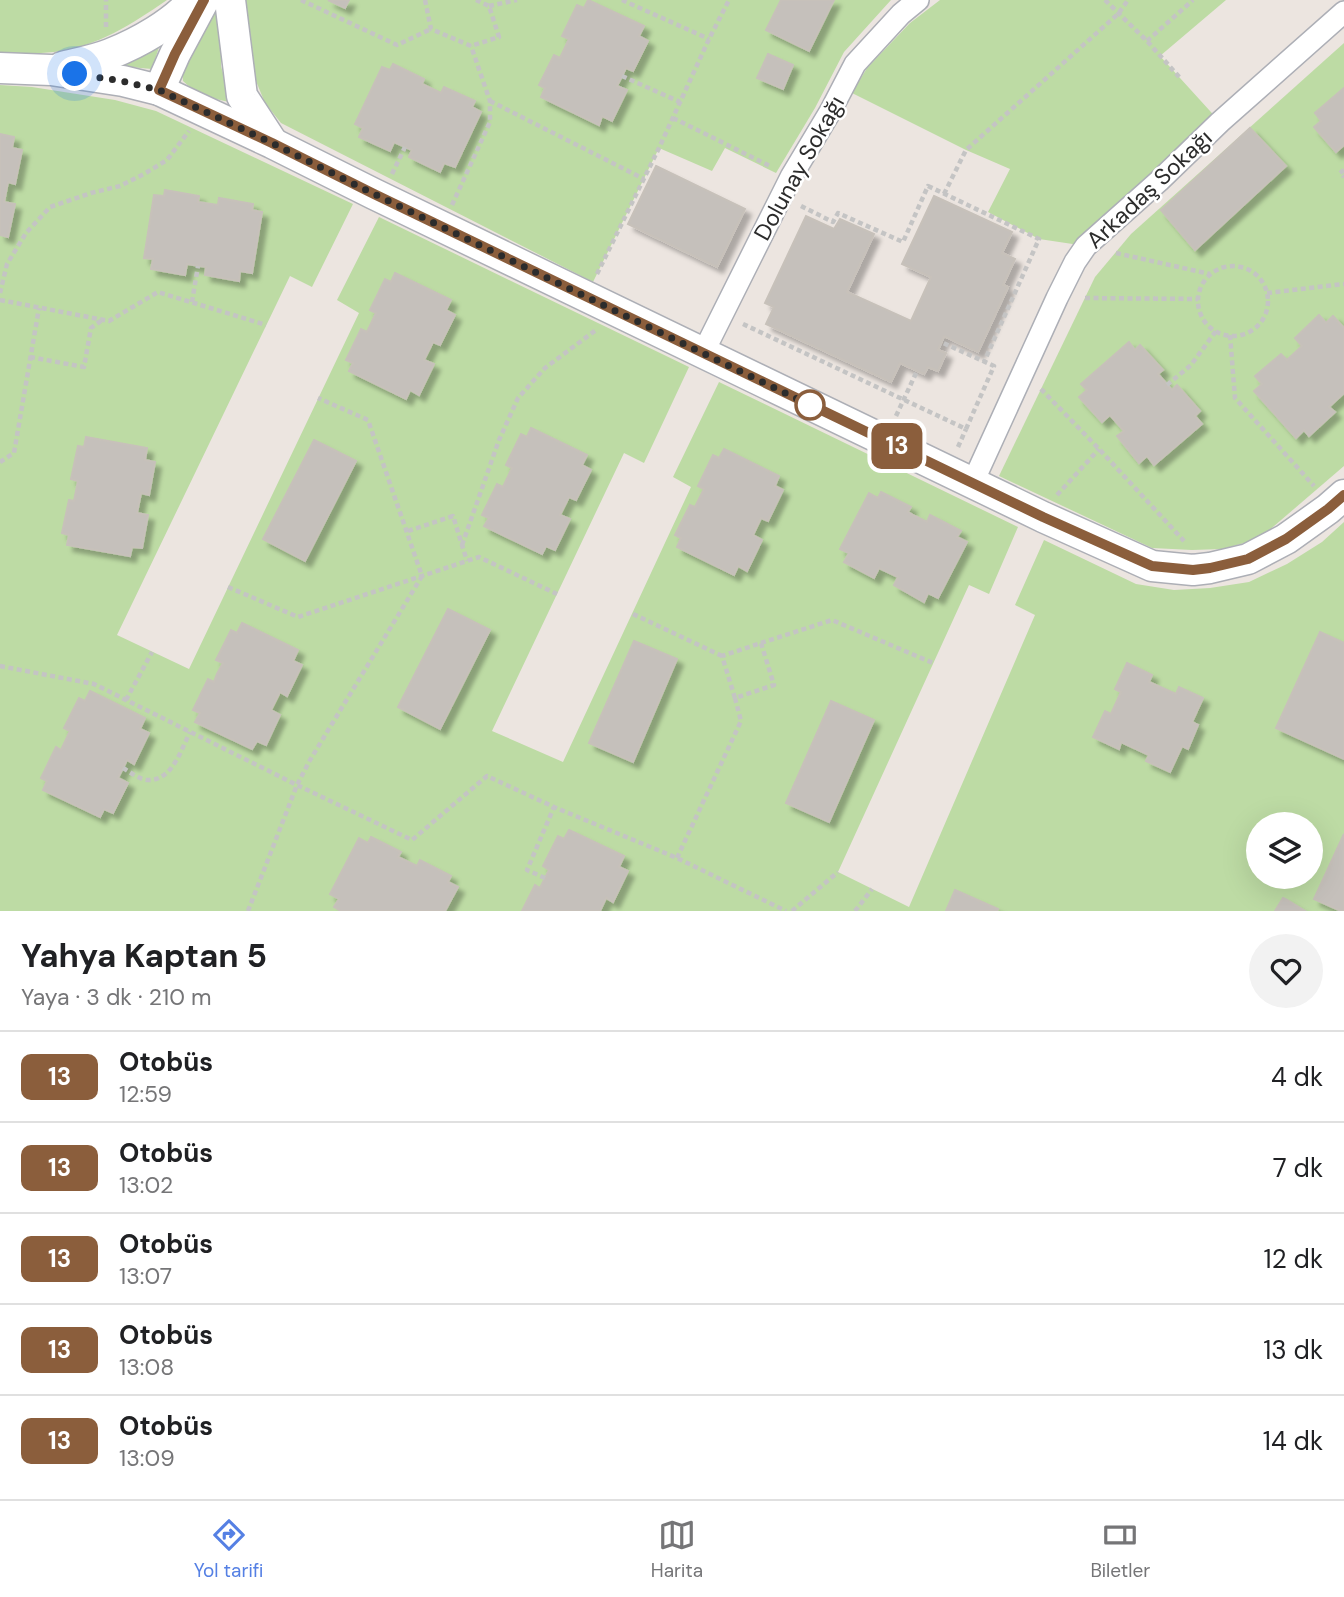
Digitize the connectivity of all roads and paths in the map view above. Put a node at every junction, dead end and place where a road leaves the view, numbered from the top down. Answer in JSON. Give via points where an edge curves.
{"nodes":[{"id":1,"x":106,"y":0,"type":"edge"},
{"id":2,"x":193,"y":0,"type":"edge"},
{"id":3,"x":204,"y":0,"type":"edge"},
{"id":4,"x":230,"y":0,"type":"edge"},
{"id":5,"x":301,"y":0,"type":"edge"},
{"id":6,"x":425,"y":0,"type":"edge"},
{"id":7,"x":476,"y":0,"type":"edge"},
{"id":8,"x":517,"y":0,"type":"edge"},
{"id":9,"x":622,"y":0,"type":"edge"},
{"id":10,"x":729,"y":0,"type":"edge"},
{"id":11,"x":918,"y":0,"type":"edge"},
{"id":12,"x":1105,"y":0,"type":"edge"},
{"id":13,"x":1128,"y":0,"type":"edge"},
{"id":14,"x":1193,"y":0,"type":"edge"},
{"id":15,"x":489,"y":6,"type":"junction"},
{"id":16,"x":1344,"y":12,"type":"edge"},
{"id":17,"x":1118,"y":14,"type":"junction"},
{"id":18,"x":431,"y":29,"type":"junction"},
{"id":19,"x":105,"y":38,"type":"dead end"},
{"id":20,"x":709,"y":38,"type":"junction"},
{"id":21,"x":1147,"y":41,"type":"junction"},
{"id":22,"x":471,"y":46,"type":"junction"},
{"id":23,"x":0,"y":68,"type":"edge"},
{"id":24,"x":51,"y":70,"type":"junction"},
{"id":25,"x":622,"y":76,"type":"dead end"},
{"id":26,"x":1181,"y":79,"type":"dead end"},
{"id":27,"x":159,"y":90,"type":"junction"},
{"id":28,"x":491,"y":101,"type":"junction"},
{"id":29,"x":680,"y":102,"type":"junction"},
{"id":30,"x":673,"y":118,"type":"junction"},
{"id":31,"x":191,"y":128,"type":"dead end"},
{"id":32,"x":272,"y":143,"type":"junction"},
{"id":33,"x":405,"y":147,"type":"dead end"},
{"id":34,"x":1344,"y":170,"type":"edge"},
{"id":35,"x":791,"y":177,"type":"junction"},
{"id":36,"x":1344,"y":177,"type":"edge"},
{"id":37,"x":390,"y":178,"type":"dead end"},
{"id":38,"x":643,"y":179,"type":"junction"},
{"id":39,"x":944,"y":194,"type":"junction"},
{"id":40,"x":781,"y":197,"type":"junction"},
{"id":41,"x":450,"y":209,"type":"dead end"},
{"id":42,"x":903,"y":242,"type":"junction"},
{"id":43,"x":911,"y":245,"type":"dead end"},
{"id":44,"x":1116,"y":253,"type":"dead end"},
{"id":45,"x":198,"y":266,"type":"dead end"},
{"id":46,"x":1211,"y":274,"type":"junction"},
{"id":47,"x":593,"y":282,"type":"dead end"},
{"id":48,"x":1344,"y":284,"type":"edge"},
{"id":49,"x":0,"y":293,"type":"edge"},
{"id":50,"x":1267,"y":293,"type":"junction"},
{"id":51,"x":1085,"y":298,"type":"dead end"},
{"id":52,"x":1198,"y":299,"type":"junction"},
{"id":53,"x":0,"y":300,"type":"edge"},
{"id":54,"x":192,"y":302,"type":"junction"},
{"id":55,"x":39,"y":307,"type":"junction"},
{"id":56,"x":749,"y":313,"type":"dead end"},
{"id":57,"x":103,"y":319,"type":"junction"},
{"id":58,"x":266,"y":325,"type":"dead end"},
{"id":59,"x":602,"y":325,"type":"dead end"},
{"id":60,"x":1216,"y":331,"type":"junction"},
{"id":61,"x":1230,"y":335,"type":"junction"},
{"id":62,"x":941,"y":342,"type":"dead end"},
{"id":63,"x":703,"y":354,"type":"junction"},
{"id":64,"x":30,"y":357,"type":"junction"},
{"id":65,"x":43,"y":359,"type":"junction"},
{"id":66,"x":984,"y":362,"type":"junction"},
{"id":67,"x":28,"y":368,"type":"junction"},
{"id":68,"x":917,"y":371,"type":"dead end"},
{"id":69,"x":1167,"y":385,"type":"dead end"},
{"id":70,"x":1041,"y":389,"type":"dead end"},
{"id":71,"x":318,"y":398,"type":"dead end"},
{"id":72,"x":904,"y":400,"type":"junction"},
{"id":73,"x":893,"y":423,"type":"dead end"},
{"id":74,"x":967,"y":429,"type":"junction"},
{"id":75,"x":1099,"y":449,"type":"junction"},
{"id":76,"x":956,"y":454,"type":"dead end"},
{"id":77,"x":0,"y":462,"type":"edge"},
{"id":78,"x":973,"y":482,"type":"junction"},
{"id":79,"x":1331,"y":492,"type":"edge"},
{"id":80,"x":1051,"y":501,"type":"dead end"},
{"id":81,"x":408,"y":531,"type":"junction"},
{"id":82,"x":462,"y":545,"type":"junction"},
{"id":83,"x":1192,"y":550,"type":"dead end"},
{"id":84,"x":467,"y":561,"type":"junction"},
{"id":85,"x":422,"y":576,"type":"junction"},
{"id":86,"x":228,"y":587,"type":"dead end"},
{"id":87,"x":557,"y":594,"type":"dead end"},
{"id":88,"x":633,"y":614,"type":"dead end"},
{"id":89,"x":761,"y":643,"type":"junction"},
{"id":90,"x":152,"y":652,"type":"dead end"},
{"id":91,"x":722,"y":656,"type":"junction"},
{"id":92,"x":933,"y":663,"type":"dead end"},
{"id":93,"x":0,"y":666,"type":"edge"},
{"id":94,"x":735,"y":698,"type":"junction"},
{"id":95,"x":127,"y":700,"type":"junction"},
{"id":96,"x":190,"y":732,"type":"junction"},
{"id":97,"x":123,"y":768,"type":"dead end"},
{"id":98,"x":297,"y":785,"type":"junction"},
{"id":99,"x":554,"y":807,"type":"junction"},
{"id":100,"x":677,"y":858,"type":"junction"},
{"id":101,"x":838,"y":872,"type":"dead end"},
{"id":102,"x":545,"y":878,"type":"dead end"},
{"id":103,"x":872,"y":889,"type":"dead end"},
{"id":104,"x":248,"y":911,"type":"edge"},
{"id":105,"x":786,"y":911,"type":"edge"},
{"id":106,"x":792,"y":911,"type":"edge"},
{"id":107,"x":855,"y":911,"type":"edge"}],
"edges":[{"from":1,"to":19,"type":"path"},
{"from":2,"to":24,"type":"street","via":[[146,36],[110,54]]},
{"from":3,"to":27,"type":"street"},
{"from":4,"to":32,"type":"street","via":[[242,96]]},
{"from":5,"to":18,"type":"path","via":[[397,45]]},
{"from":6,"to":18,"type":"path"},
{"from":7,"to":15,"type":"path"},
{"from":8,"to":15,"type":"path"},
{"from":9,"to":20,"type":"path"},
{"from":10,"to":20,"type":"path"},
{"from":11,"to":35,"type":"street","name":"Dolunay Sokağı","via":[[855,64]]},
{"from":12,"to":17,"type":"path"},
{"from":13,"to":17,"type":"path"},
{"from":14,"to":21,"type":"path"},
{"from":15,"to":22,"type":"path","via":[[499,37]]},
{"from":16,"to":78,"type":"street","name":"Arkadaş Sokağı","via":[[1086,246],[1057,298]]},
{"from":17,"to":21,"type":"path"},
{"from":17,"to":39,"type":"path","via":[[966,150]]},
{"from":18,"to":22,"type":"path"},
{"from":20,"to":29,"type":"path"},
{"from":21,"to":26,"type":"path"},
{"from":22,"to":28,"type":"path"},
{"from":23,"to":24,"type":"street"},
{"from":24,"to":27,"type":"street"},
{"from":25,"to":29,"type":"path"},
{"from":27,"to":32,"type":"street"},
{"from":28,"to":38,"type":"path"},
{"from":28,"to":41,"type":"path","via":[[491,122]]},
{"from":29,"to":30,"type":"path"},
{"from":30,"to":35,"type":"path"},
{"from":30,"to":38,"type":"path"},
{"from":31,"to":49,"type":"path","via":[[167,160],[144,174],[50,207],[26,233],[7,264]]},
{"from":32,"to":63,"type":"street"},
{"from":33,"to":37,"type":"path"},
{"from":34,"to":36,"type":"path","via":[[1340,173]]},
{"from":35,"to":40,"type":"street","name":"Dolunay Sokağı"},
{"from":38,"to":47,"type":"path"},
{"from":39,"to":42,"type":"path","via":[[928,186]]},
{"from":39,"to":66,"type":"path","via":[[1039,239]]},
{"from":40,"to":42,"type":"path","via":[[834,222],[838,213]]},
{"from":40,"to":63,"type":"street","name":"Dolunay Sokağı"},
{"from":42,"to":43,"type":"path"},
{"from":44,"to":46,"type":"path"},
{"from":45,"to":54,"type":"path"},
{"from":46,"to":50,"type":"path","via":[[1225,267],[1246,269]]},
{"from":46,"to":52,"type":"path"},
{"from":48,"to":50,"type":"path"},
{"from":50,"to":61,"type":"path","via":[[1264,316],[1257,326]]},
{"from":51,"to":52,"type":"path"},
{"from":52,"to":60,"type":"path","via":[[1204,321]]},
{"from":53,"to":55,"type":"path"},
{"from":54,"to":57,"type":"path","via":[[158,292],[109,321]]},
{"from":54,"to":58,"type":"path"},
{"from":55,"to":57,"type":"path"},
{"from":55,"to":64,"type":"path"},
{"from":56,"to":72,"type":"path","via":[[743,325]]},
{"from":57,"to":65,"type":"path","via":[[91,328],[84,367]]},
{"from":59,"to":82,"type":"path","via":[[545,368],[518,398]]},
{"from":60,"to":61,"type":"path"},
{"from":60,"to":69,"type":"path","via":[[1191,365]]},
{"from":61,"to":79,"type":"path","via":[[1235,398]]},
{"from":62,"to":66,"type":"path"},
{"from":63,"to":78,"type":"street"},
{"from":64,"to":65,"type":"path"},
{"from":64,"to":67,"type":"path"},
{"from":65,"to":67,"type":"path"},
{"from":66,"to":74,"type":"path","via":[[994,366]]},
{"from":67,"to":77,"type":"path","via":[[13,453]]},
{"from":68,"to":72,"type":"path"},
{"from":70,"to":75,"type":"path"},
{"from":71,"to":81,"type":"path","via":[[369,420]]},
{"from":72,"to":73,"type":"path"},
{"from":72,"to":74,"type":"path"},
{"from":74,"to":76,"type":"path"},
{"from":75,"to":80,"type":"path"},
{"from":75,"to":83,"type":"path"},
{"from":78,"to":79,"type":"street","via":[[1152,566],[1193,570],[1248,559],[1286,539],[1328,509]]},
{"from":81,"to":82,"type":"path","via":[[453,516]]},
{"from":81,"to":85,"type":"path"},
{"from":82,"to":84,"type":"path"},
{"from":84,"to":85,"type":"path"},
{"from":84,"to":87,"type":"path","via":[[479,557]]},
{"from":85,"to":86,"type":"path","via":[[298,617]]},
{"from":85,"to":98,"type":"path"},
{"from":88,"to":91,"type":"path"},
{"from":89,"to":91,"type":"path"},
{"from":89,"to":92,"type":"path","via":[[832,620]]},
{"from":89,"to":94,"type":"path","via":[[774,685]]},
{"from":90,"to":95,"type":"path"},
{"from":91,"to":94,"type":"path"},
{"from":93,"to":95,"type":"path","via":[[94,684]]},
{"from":94,"to":100,"type":"path","via":[[741,721]]},
{"from":95,"to":96,"type":"path"},
{"from":96,"to":97,"type":"path","via":[[171,770],[160,778],[146,781]]},
{"from":96,"to":98,"type":"path"},
{"from":98,"to":99,"type":"path","via":[[412,840],[487,776]]},
{"from":98,"to":104,"type":"path"},
{"from":99,"to":100,"type":"path"},
{"from":99,"to":102,"type":"path","via":[[527,870]]},
{"from":100,"to":105,"type":"path"},
{"from":101,"to":106,"type":"path"},
{"from":103,"to":107,"type":"path"}]}
